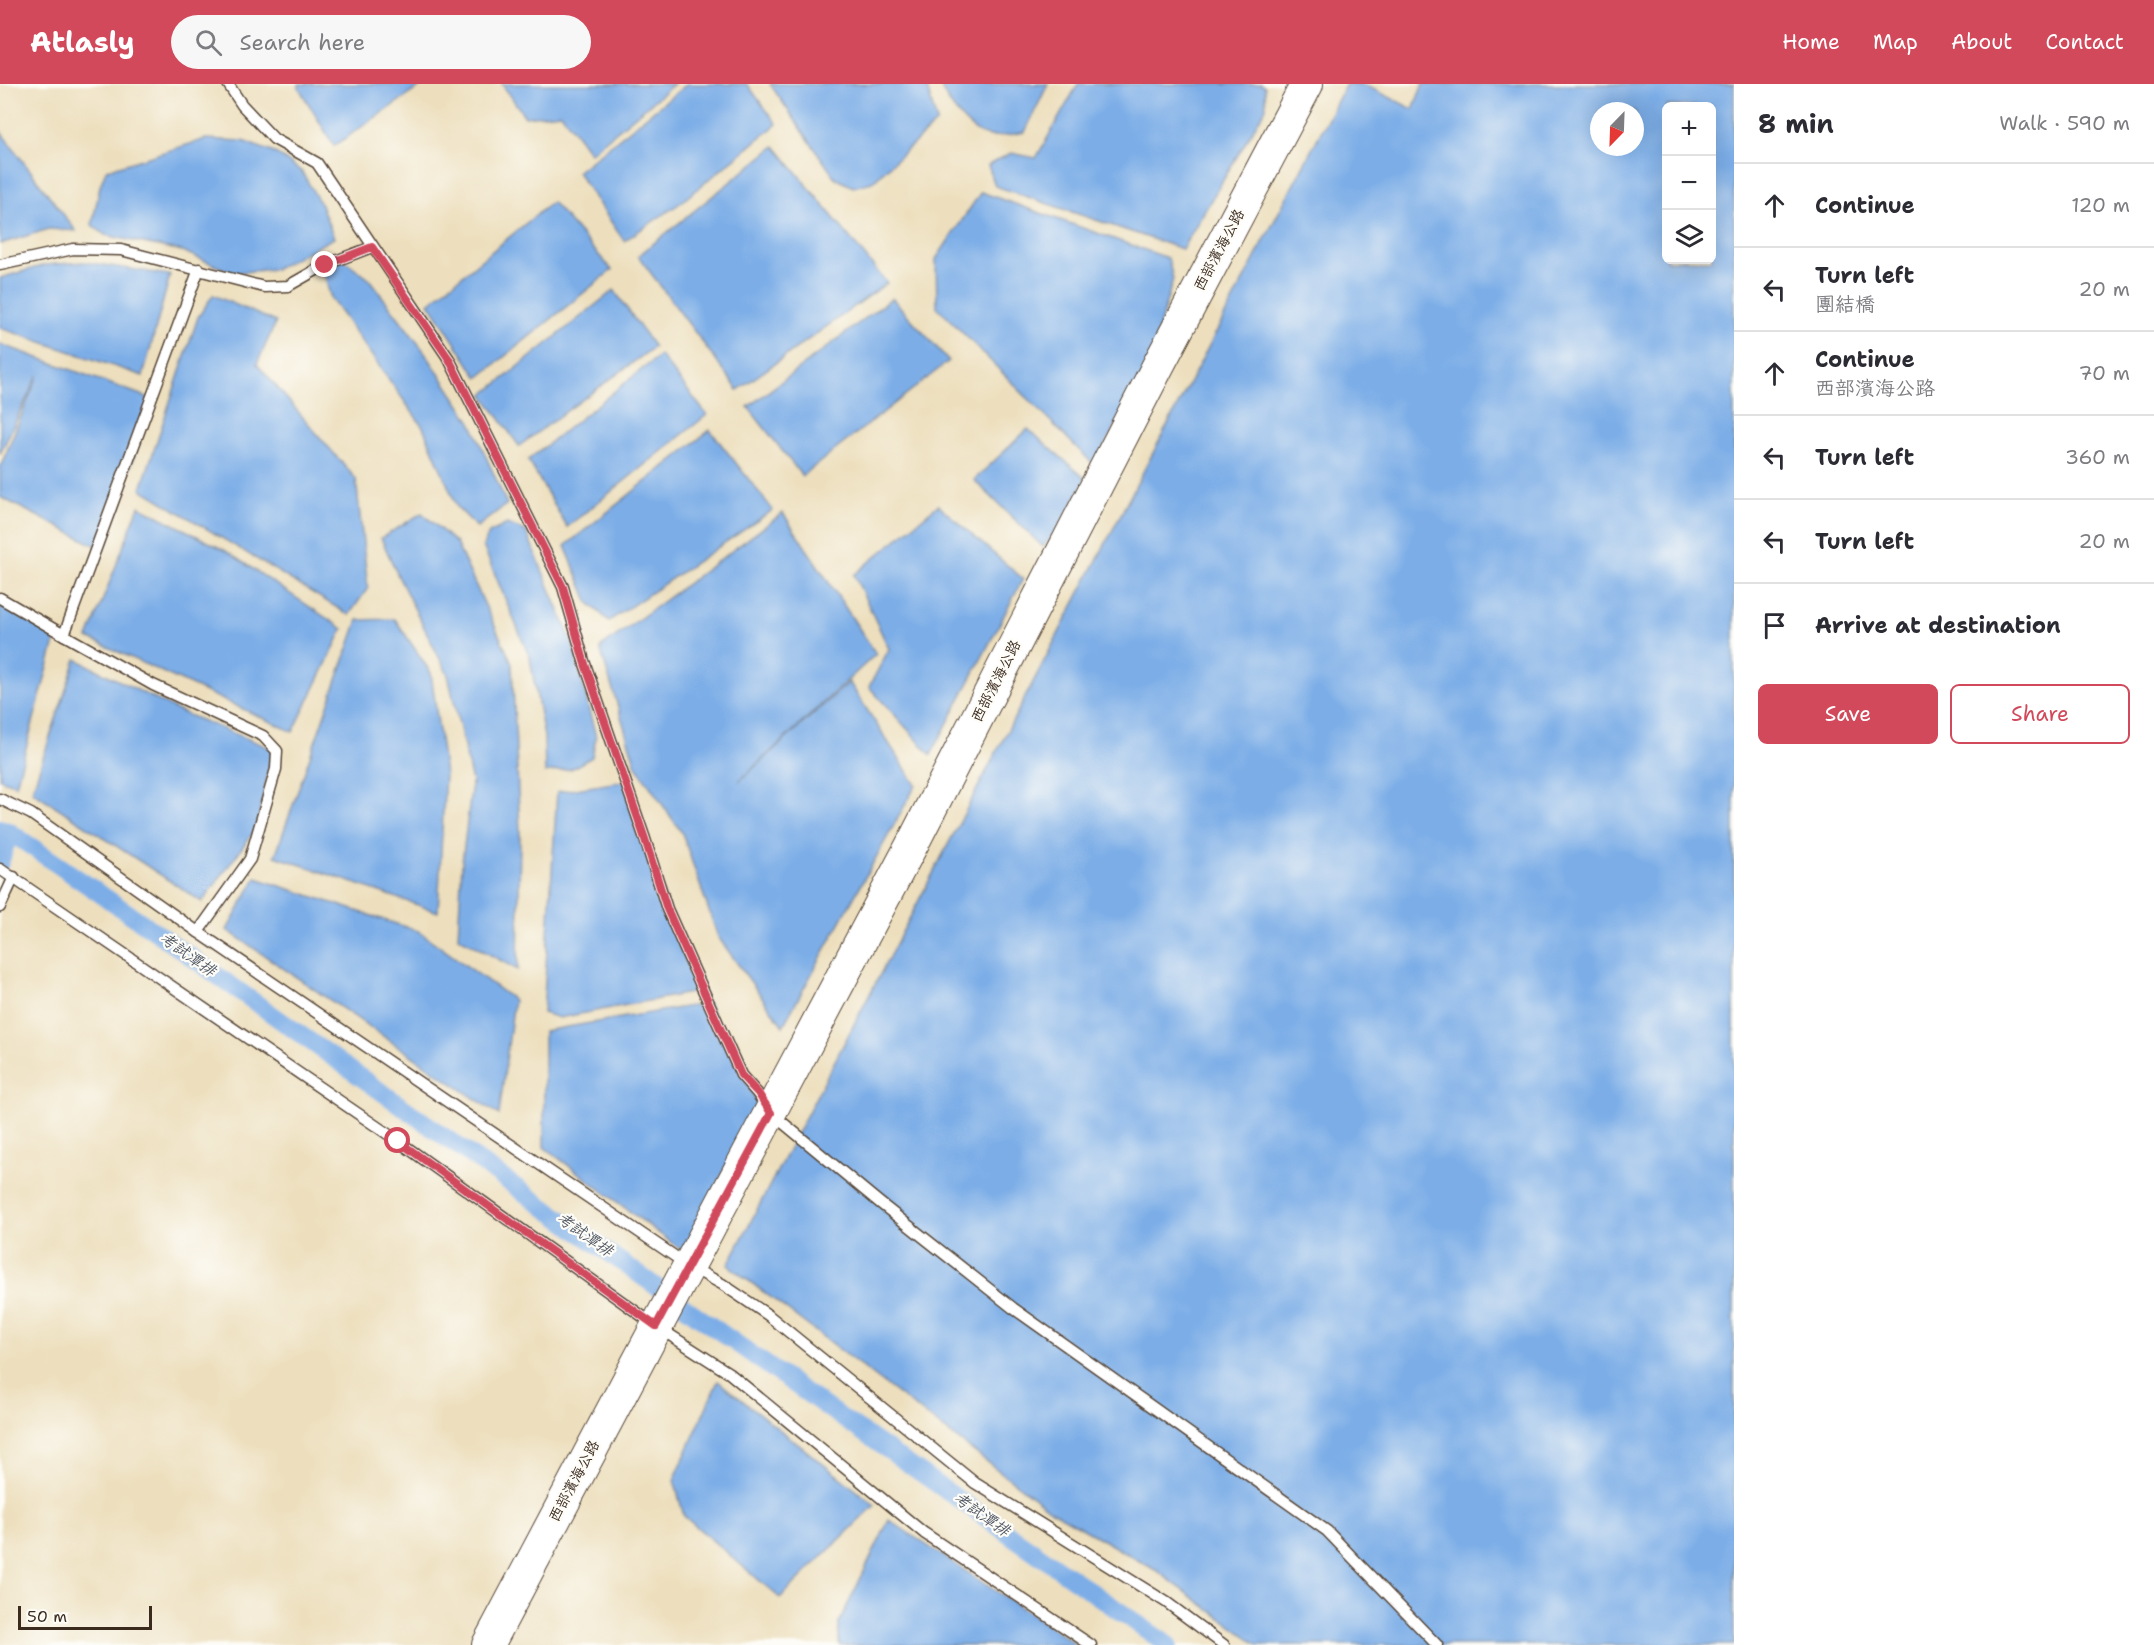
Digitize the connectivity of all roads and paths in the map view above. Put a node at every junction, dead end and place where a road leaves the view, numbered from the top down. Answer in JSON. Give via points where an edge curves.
{"nodes":[{"id":1,"x":228,"y":84,"type":"edge"},
{"id":2,"x":1307,"y":84,"type":"edge"},
{"id":3,"x":372,"y":247,"type":"junction"},
{"id":4,"x":0,"y":265,"type":"edge"},
{"id":5,"x":199,"y":269,"type":"junction"},
{"id":6,"x":0,"y":598,"type":"edge"},
{"id":7,"x":64,"y":635,"type":"junction"},
{"id":8,"x":0,"y":799,"type":"edge"},
{"id":9,"x":0,"y":869,"type":"edge"},
{"id":10,"x":15,"y":878,"type":"junction"},
{"id":11,"x":0,"y":907,"type":"edge"},
{"id":12,"x":198,"y":932,"type":"junction"},
{"id":13,"x":771,"y":1113,"type":"junction"},
{"id":14,"x":686,"y":1271,"type":"junction"},
{"id":15,"x":658,"y":1322,"type":"junction"},
{"id":16,"x":488,"y":1645,"type":"edge"},
{"id":17,"x":1090,"y":1645,"type":"edge"},
{"id":18,"x":1224,"y":1645,"type":"edge"},
{"id":19,"x":1437,"y":1645,"type":"edge"}],
"edges":[{"from":1,"to":3,"type":"lane","via":[[274,139],[317,163]]},
{"from":2,"to":13,"type":"main road","name":"西部濱海公路"},
{"from":3,"to":5,"type":"lane","via":[[325,265],[288,286],[264,287]]},
{"from":3,"to":13,"type":"lane","via":[[449,359],[563,587],[667,909],[741,1075]]},
{"from":4,"to":5,"type":"lane","via":[[73,249],[121,250]]},
{"from":5,"to":7,"type":"lane"},
{"from":6,"to":7,"type":"lane"},
{"from":7,"to":12,"type":"lane","via":[[153,685],[263,736],[277,751],[276,769],[250,859]]},
{"from":8,"to":12,"type":"lane","via":[[31,814]]},
{"from":9,"to":10,"type":"lane"},
{"from":10,"to":11,"type":"lane"},
{"from":10,"to":15,"type":"lane"},
{"from":12,"to":14,"type":"lane"},
{"from":13,"to":14,"type":"main road","name":"西部濱海公路"},
{"from":13,"to":19,"type":"lane","via":[[1012,1308],[1328,1531]]},
{"from":14,"to":15,"type":"main road","name":"西部濱海公路"},
{"from":14,"to":18,"type":"lane","via":[[722,1284],[768,1315],[975,1483],[1166,1602]]},
{"from":15,"to":16,"type":"main road","name":"西部濱海公路"},
{"from":15,"to":17,"type":"lane","via":[[729,1373],[924,1533]]}]}
